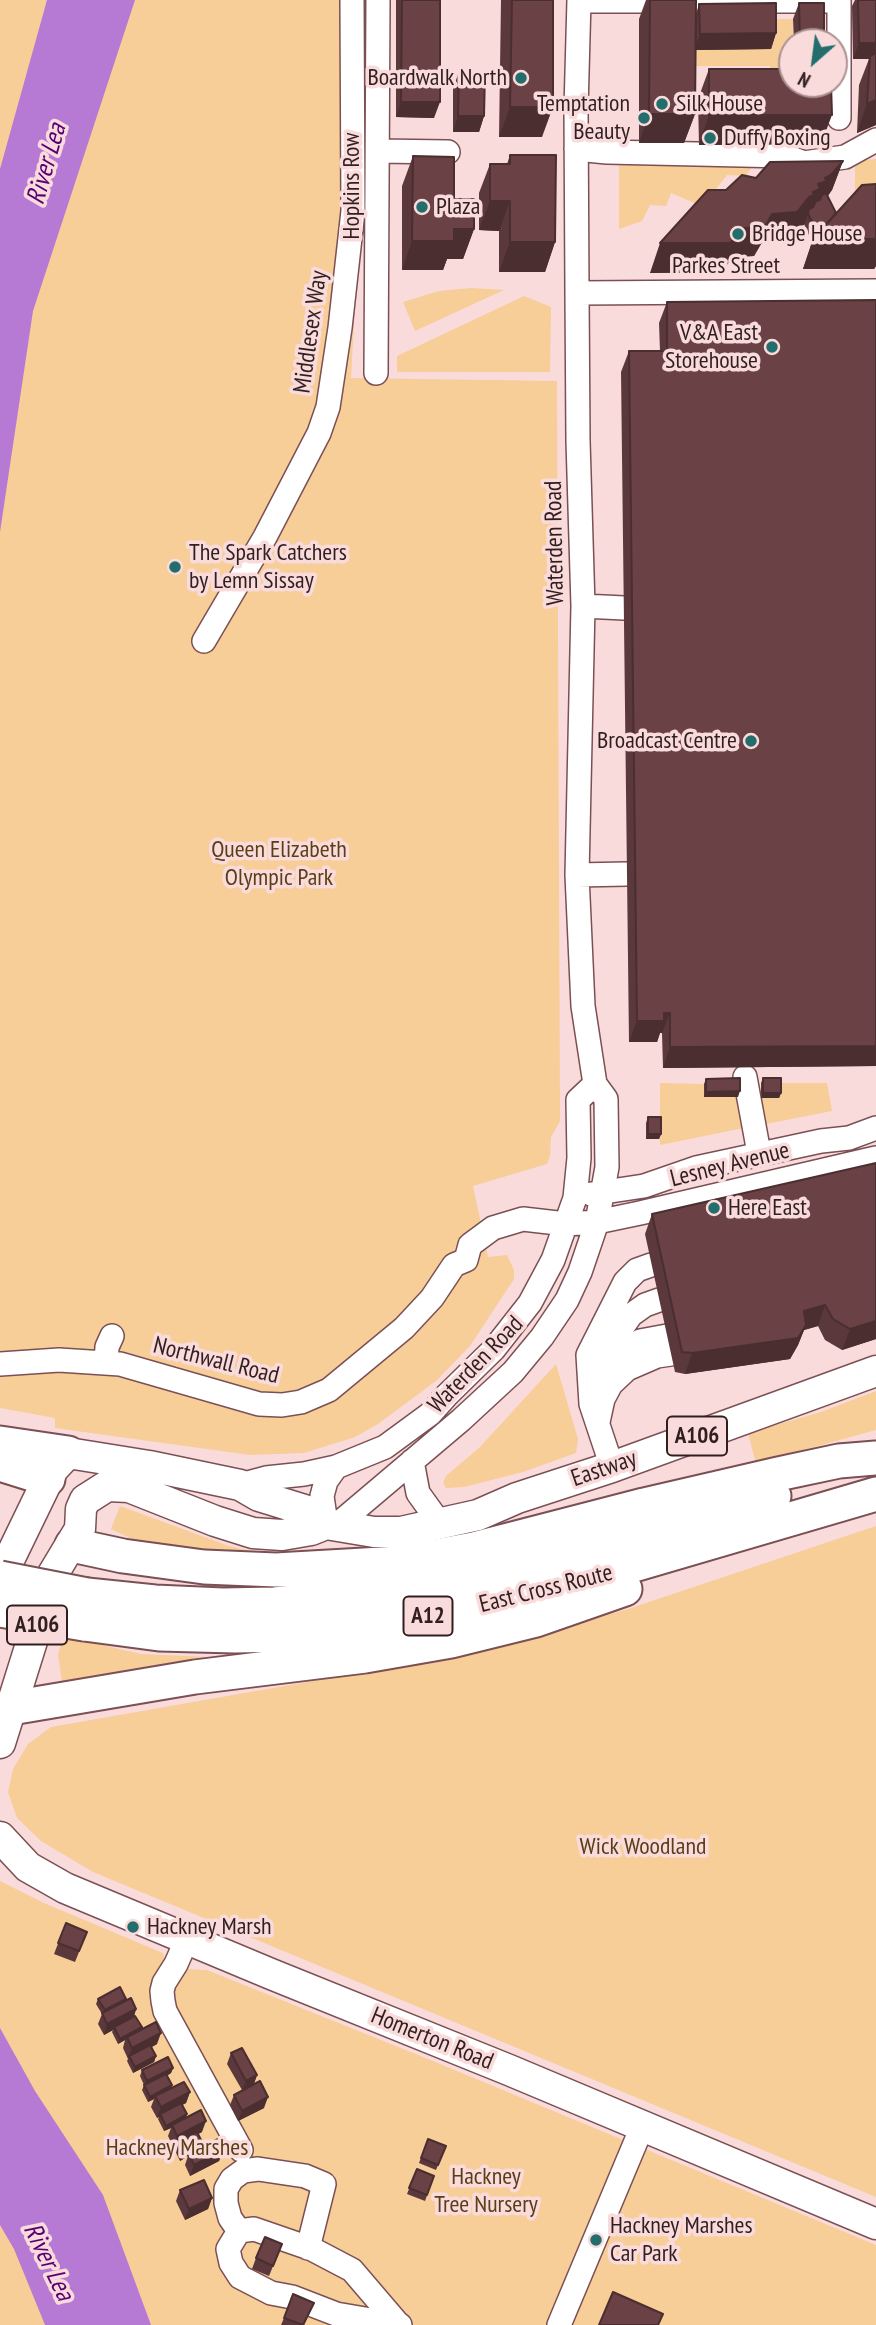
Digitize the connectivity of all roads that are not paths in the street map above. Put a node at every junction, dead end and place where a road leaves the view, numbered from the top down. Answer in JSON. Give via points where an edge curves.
{"nodes":[{"id":1,"x":352,"y":0,"type":"edge"},
{"id":2,"x":378,"y":0,"type":"edge"},
{"id":3,"x":579,"y":1,"type":"edge"},
{"id":4,"x":839,"y":1,"type":"edge"},
{"id":5,"x":781,"y":11,"type":"edge"},
{"id":6,"x":839,"y":118,"type":"dead end"},
{"id":7,"x":876,"y":140,"type":"edge"},
{"id":8,"x":576,"y":149,"type":"junction"},
{"id":9,"x":379,"y":151,"type":"junction"},
{"id":10,"x":448,"y":152,"type":"dead end"},
{"id":11,"x":876,"y":291,"type":"edge"},
{"id":12,"x":577,"y":293,"type":"junction"},
{"id":13,"x":376,"y":373,"type":"dead end"},
{"id":14,"x":583,"y":606,"type":"junction"},
{"id":15,"x":624,"y":608,"type":"dead end"},
{"id":16,"x":204,"y":641,"type":"dead end"},
{"id":17,"x":627,"y":874,"type":"dead end"},
{"id":18,"x":577,"y":875,"type":"junction"},
{"id":19,"x":745,"y":1077,"type":"dead end"},
{"id":20,"x":595,"y":1084,"type":"junction"},
{"id":21,"x":876,"y":1128,"type":"edge"},
{"id":22,"x":759,"y":1153,"type":"junction"},
{"id":23,"x":876,"y":1158,"type":"edge"},
{"id":24,"x":603,"y":1192,"type":"junction"},
{"id":25,"x":575,"y":1198,"type":"junction"},
{"id":26,"x":597,"y":1222,"type":"junction"},
{"id":27,"x":566,"y":1224,"type":"junction"},
{"id":28,"x":651,"y":1265,"type":"dead end"},
{"id":29,"x":659,"y":1300,"type":"dead end"},
{"id":30,"x":112,"y":1336,"type":"dead end"},
{"id":31,"x":106,"y":1363,"type":"junction"},
{"id":32,"x":0,"y":1364,"type":"edge"},
{"id":33,"x":876,"y":1371,"type":"edge"},
{"id":34,"x":594,"y":1404,"type":"junction"},
{"id":35,"x":0,"y":1443,"type":"edge"},
{"id":36,"x":876,"y":1458,"type":"edge"},
{"id":37,"x":412,"y":1461,"type":"junction"},
{"id":38,"x":0,"y":1464,"type":"edge"},
{"id":39,"x":876,"y":1465,"type":"edge"},
{"id":40,"x":58,"y":1466,"type":"junction"},
{"id":41,"x":336,"y":1467,"type":"junction"},
{"id":42,"x":612,"y":1467,"type":"junction"},
{"id":43,"x":240,"y":1485,"type":"junction"},
{"id":44,"x":876,"y":1494,"type":"edge"},
{"id":45,"x":81,"y":1509,"type":"junction"},
{"id":46,"x":332,"y":1524,"type":"junction"},
{"id":47,"x":441,"y":1525,"type":"junction"},
{"id":48,"x":762,"y":1528,"type":"junction"},
{"id":49,"x":72,"y":1545,"type":"junction"},
{"id":50,"x":2,"y":1577,"type":"edge"},
{"id":51,"x":0,"y":1610,"type":"edge"},
{"id":52,"x":85,"y":1610,"type":"junction"},
{"id":53,"x":4,"y":1706,"type":"edge"},
{"id":54,"x":0,"y":1743,"type":"edge"},
{"id":55,"x":0,"y":1838,"type":"edge"},
{"id":56,"x":187,"y":1939,"type":"junction"},
{"id":57,"x":642,"y":2127,"type":"junction"},
{"id":58,"x":241,"y":2150,"type":"dead end"},
{"id":59,"x":876,"y":2224,"type":"edge"},
{"id":60,"x":239,"y":2231,"type":"junction"},
{"id":61,"x":308,"y":2248,"type":"junction"},
{"id":62,"x":399,"y":2325,"type":"edge"},
{"id":63,"x":559,"y":2325,"type":"edge"}],
"edges":[{"from":1,"to":16,"type":"street","name":"Middlesex Way","via":[[353,211],[328,407],[271,526]]},
{"from":2,"to":9,"type":"street","name":"Hopkins Row"},
{"from":3,"to":5,"type":"street","via":[[644,3],[690,11]]},
{"from":3,"to":8,"type":"street","name":"Waterden Road"},
{"from":4,"to":5,"type":"street"},
{"from":4,"to":6,"type":"street"},
{"from":7,"to":8,"type":"street","via":[[845,157],[804,163],[786,156]]},
{"from":8,"to":12,"type":"street","name":"Waterden Road"},
{"from":9,"to":10,"type":"street"},
{"from":9,"to":13,"type":"street","name":"Hopkins Row"},
{"from":11,"to":12,"type":"street","name":"Parkes Street"},
{"from":12,"to":14,"type":"street","name":"Waterden Road"},
{"from":14,"to":15,"type":"street"},
{"from":14,"to":18,"type":"street","name":"Waterden Road"},
{"from":17,"to":18,"type":"street"},
{"from":18,"to":20,"type":"street","name":"Waterden Road","via":[[580,978]]},
{"from":19,"to":22,"type":"street"},
{"from":20,"to":24,"type":"street","name":"Waterden Road","via":[[606,1099]]},
{"from":20,"to":25,"type":"street","name":"Waterden Road","via":[[578,1100]]},
{"from":21,"to":22,"type":"street","name":"Lesney Avenue","via":[[849,1138]]},
{"from":22,"to":24,"type":"street","name":"Lesney Avenue","via":[[696,1167],[644,1186]]},
{"from":23,"to":26,"type":"street","name":"Lesney Avenue"},
{"from":24,"to":25,"type":"street"},
{"from":24,"to":26,"type":"street","name":"Waterden Road"},
{"from":25,"to":27,"type":"street","name":"Waterden Road"},
{"from":26,"to":27,"type":"street","name":"Northwall Road"},
{"from":26,"to":37,"type":"street","name":"Waterden Road","via":[[574,1286],[542,1337],[513,1372]]},
{"from":27,"to":31,"type":"street","name":"Northwall Road","via":[[523,1219],[493,1228],[470,1245],[466,1260],[454,1265],[417,1316],[380,1350],[329,1390],[301,1402],[259,1404]]},
{"from":27,"to":41,"type":"street","name":"Waterden Road","via":[[537,1291],[494,1349],[430,1414],[385,1447]]},
{"from":28,"to":34,"type":"street","via":[[625,1282],[588,1355]]},
{"from":29,"to":34,"type":"street","via":[[631,1315],[599,1363]]},
{"from":30,"to":31,"type":"street"},
{"from":31,"to":32,"type":"street","name":"Northwall Road"},
{"from":33,"to":42,"type":"main road","name":"Eastway","number":"A106"},
{"from":34,"to":34,"type":"street","via":[[627,1369],[657,1356],[669,1345],[640,1341]]},
{"from":34,"to":42,"type":"street"},
{"from":35,"to":40,"type":"highway"},
{"from":36,"to":49,"type":"highway","number":"A12","via":[[778,1474],[501,1543],[399,1563],[276,1570],[204,1567]]},
{"from":37,"to":46,"type":"street","name":"Waterden Road"},
{"from":37,"to":47,"type":"street","via":[[418,1493]]},
{"from":38,"to":40,"type":"highway"},
{"from":39,"to":52,"type":"highway","name":"East Cross Route","number":"A12","via":[[617,1542],[394,1591],[275,1604],[155,1602]]},
{"from":40,"to":43,"type":"main road","name":"Eastway","number":"A106","via":[[149,1465]]},
{"from":40,"to":45,"type":"main road"},
{"from":40,"to":50,"type":"main road"},
{"from":41,"to":43,"type":"street","name":"Waterden Road"},
{"from":41,"to":46,"type":"street","via":[[323,1496]]},
{"from":42,"to":47,"type":"main road","name":"Eastway","number":"A106"},
{"from":43,"to":46,"type":"main road","name":"Eastway","number":"A106"},
{"from":44,"to":48,"type":"highway","name":"East Cross Route","number":"A12"},
{"from":45,"to":46,"type":"main road","name":"Eastway","number":"A106","via":[[85,1500],[107,1486],[129,1487],[253,1533],[292,1533]]},
{"from":45,"to":49,"type":"main road","number":"A106","via":[[80,1529]]},
{"from":46,"to":47,"type":"main road","name":"Eastway","number":"A106","via":[[388,1533]]},
{"from":48,"to":52,"type":"highway","name":"East Cross Route","number":"A12","via":[[483,1606],[350,1628],[283,1634],[159,1634]]},
{"from":48,"to":53,"type":"highway","number":"A12","via":[[658,1578],[482,1634],[387,1653]]},
{"from":49,"to":50,"type":"main road","via":[[23,1555]]},
{"from":49,"to":53,"type":"main road","number":"A106","via":[[53,1574]]},
{"from":50,"to":52,"type":"highway","name":"East Cross Route","number":"A12","bridge":true},
{"from":51,"to":52,"type":"highway","name":"East Cross Route","number":"A12","bridge":true},
{"from":53,"to":54,"type":"main road"},
{"from":55,"to":56,"type":"main road","name":"Homerton Road","via":[[44,1878]]},
{"from":56,"to":57,"type":"main road","name":"Homerton Road"},
{"from":56,"to":58,"type":"street","via":[[164,1983],[165,2011]]},
{"from":57,"to":59,"type":"main road","name":"Homerton Road"},
{"from":57,"to":63,"type":"street"},
{"from":60,"to":61,"type":"street","via":[[254,2229]]},
{"from":60,"to":61,"type":"street","via":[[226,2203],[232,2179],[243,2171],[258,2169],[304,2176],[324,2184]]},
{"from":60,"to":62,"type":"street","via":[[228,2249],[240,2277],[271,2293],[336,2314]]},
{"from":61,"to":62,"type":"street","via":[[352,2270]]}]}
